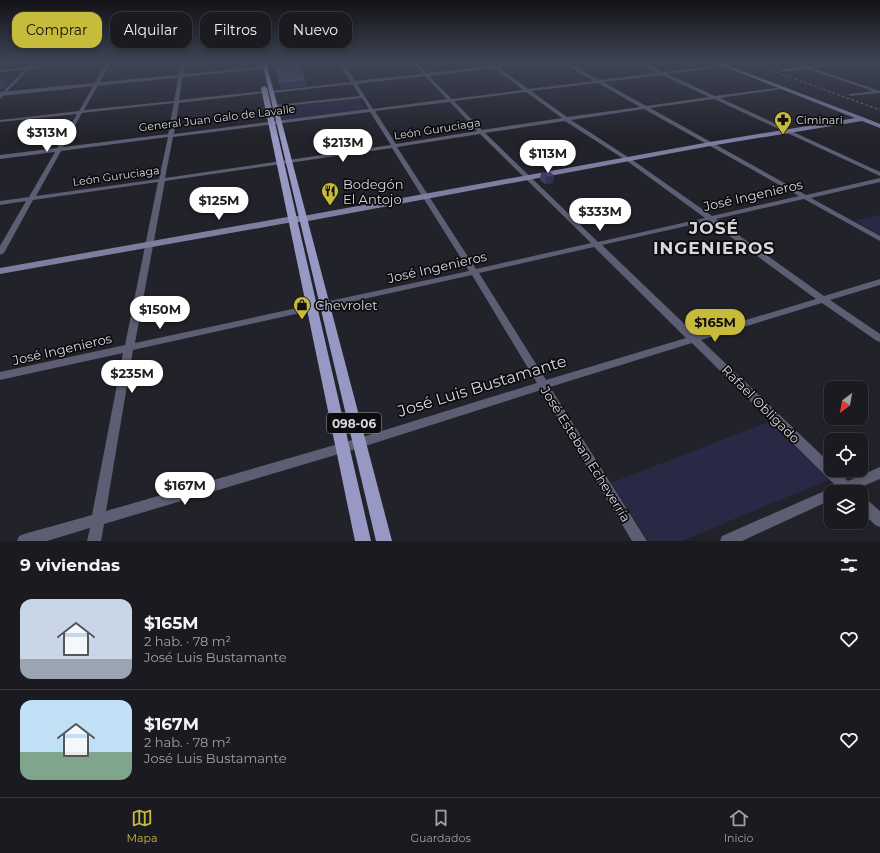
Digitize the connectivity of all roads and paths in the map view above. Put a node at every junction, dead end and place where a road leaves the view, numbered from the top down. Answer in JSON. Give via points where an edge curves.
{"nodes":[{"id":1,"x":72,"y":87,"type":"edge"},
{"id":2,"x":94,"y":87,"type":"edge"},
{"id":3,"x":180,"y":87,"type":"edge"},
{"id":4,"x":265,"y":87,"type":"edge"},
{"id":5,"x":270,"y":87,"type":"edge"},
{"id":6,"x":315,"y":87,"type":"edge"},
{"id":7,"x":356,"y":87,"type":"edge"},
{"id":8,"x":439,"y":87,"type":"edge"},
{"id":9,"x":523,"y":87,"type":"edge"},
{"id":10,"x":558,"y":87,"type":"edge"},
{"id":11,"x":608,"y":87,"type":"edge"},
{"id":12,"x":692,"y":87,"type":"edge"},
{"id":13,"x":868,"y":87,"type":"edge"},
{"id":14,"x":782,"y":88,"type":"joint"},
{"id":15,"x":528,"y":91,"type":"junction"},
{"id":16,"x":880,"y":91,"type":"edge"},
{"id":17,"x":265,"y":92,"type":"junction"},
{"id":18,"x":272,"y":92,"type":"junction"},
{"id":19,"x":2,"y":94,"type":"edge"},
{"id":20,"x":851,"y":95,"type":"dead end"},
{"id":21,"x":362,"y":97,"type":"junction"},
{"id":22,"x":0,"y":98,"type":"edge"},
{"id":23,"x":716,"y":98,"type":"junction"},
{"id":24,"x":452,"y":100,"type":"junction"},
{"id":25,"x":177,"y":102,"type":"junction"},
{"id":26,"x":275,"y":106,"type":"junction"},
{"id":27,"x":643,"y":108,"type":"junction"},
{"id":28,"x":370,"y":110,"type":"junction"},
{"id":29,"x":79,"y":113,"type":"junction"},
{"id":30,"x":566,"y":119,"type":"junction"},
{"id":31,"x":863,"y":119,"type":"junction"},
{"id":32,"x":275,"y":121,"type":"junction"},
{"id":33,"x":0,"y":122,"type":"edge"},
{"id":34,"x":880,"y":125,"type":"edge"},
{"id":35,"x":787,"y":131,"type":"junction"},
{"id":36,"x":482,"y":133,"type":"junction"},
{"id":37,"x":171,"y":134,"type":"junction"},
{"id":38,"x":710,"y":144,"type":"junction"},
{"id":39,"x":394,"y":146,"type":"junction"},
{"id":40,"x":60,"y":149,"type":"junction"},
{"id":41,"x":0,"y":157,"type":"edge"},
{"id":42,"x":629,"y":160,"type":"junction"},
{"id":43,"x":285,"y":162,"type":"junction"},
{"id":44,"x":880,"y":174,"type":"edge"},
{"id":45,"x":529,"y":178,"type":"junction"},
{"id":46,"x":162,"y":180,"type":"junction"},
{"id":47,"x":880,"y":180,"type":"edge"},
{"id":48,"x":425,"y":196,"type":"junction"},
{"id":49,"x":804,"y":197,"type":"junction"},
{"id":50,"x":31,"y":198,"type":"junction"},
{"id":51,"x":0,"y":203,"type":"edge"},
{"id":52,"x":710,"y":218,"type":"junction"},
{"id":53,"x":298,"y":219,"type":"junction"},
{"id":54,"x":880,"y":239,"type":"edge"},
{"id":55,"x":595,"y":243,"type":"junction"},
{"id":56,"x":150,"y":244,"type":"junction"},
{"id":57,"x":0,"y":253,"type":"edge"},
{"id":58,"x":0,"y":271,"type":"edge"},
{"id":59,"x":474,"y":272,"type":"junction"},
{"id":60,"x":880,"y":282,"type":"edge"},
{"id":61,"x":824,"y":300,"type":"junction"},
{"id":62,"x":318,"y":306,"type":"junction"},
{"id":63,"x":694,"y":338,"type":"junction"},
{"id":64,"x":880,"y":339,"type":"edge"},
{"id":65,"x":129,"y":347,"type":"junction"},
{"id":66,"x":0,"y":376,"type":"edge"},
{"id":67,"x":543,"y":385,"type":"junction"},
{"id":68,"x":359,"y":443,"type":"junction"},
{"id":69,"x":340,"y":448,"type":"junction"},
{"id":70,"x":880,"y":473,"type":"edge"},
{"id":71,"x":839,"y":485,"type":"edge"},
{"id":72,"x":855,"y":485,"type":"edge"},
{"id":73,"x":824,"y":497,"type":"edge"},
{"id":74,"x":868,"y":509,"type":"edge"},
{"id":75,"x":98,"y":519,"type":"junction"},
{"id":76,"x":880,"y":520,"type":"edge"},
{"id":77,"x":24,"y":541,"type":"edge"},
{"id":78,"x":94,"y":541,"type":"edge"},
{"id":79,"x":363,"y":541,"type":"edge"},
{"id":80,"x":384,"y":541,"type":"edge"},
{"id":81,"x":640,"y":541,"type":"edge"},
{"id":82,"x":727,"y":541,"type":"edge"}],
"edges":[{"from":1,"to":19,"type":"street"},
{"from":2,"to":29,"type":"street"},
{"from":3,"to":25,"type":"street"},
{"from":4,"to":17,"type":"main road","number":"098-06"},
{"from":5,"to":18,"type":"main road","number":"098-06"},
{"from":6,"to":18,"type":"street"},
{"from":7,"to":21,"type":"street","name":"José Esteban Echeverría"},
{"from":8,"to":24,"type":"street","name":"Rafael Obligado"},
{"from":9,"to":15,"type":"street"},
{"from":10,"to":15,"type":"street","name":"General Juan Galo de Lavalle"},
{"from":11,"to":27,"type":"street"},
{"from":12,"to":23,"type":"street"},
{"from":13,"to":16,"type":"street"},
{"from":14,"to":23,"type":"street","name":"León Guruciaga"},
{"from":14,"to":31,"type":"main road"},
{"from":15,"to":24,"type":"street","name":"General Juan Galo de Lavalle"},
{"from":15,"to":30,"type":"street"},
{"from":16,"to":20,"type":"street"},
{"from":17,"to":18,"type":"street"},
{"from":17,"to":25,"type":"street"},
{"from":17,"to":32,"type":"main road","number":"098-06"},
{"from":18,"to":26,"type":"main road","number":"098-06"},
{"from":19,"to":22,"type":"street"},
{"from":21,"to":26,"type":"street"},
{"from":21,"to":28,"type":"street","name":"José Esteban Echeverría"},
{"from":23,"to":27,"type":"street","name":"León Guruciaga"},
{"from":23,"to":35,"type":"street"},
{"from":24,"to":28,"type":"street","name":"General Juan Galo de Lavalle"},
{"from":24,"to":36,"type":"street","name":"Rafael Obligado"},
{"from":25,"to":29,"type":"street"},
{"from":25,"to":37,"type":"street"},
{"from":26,"to":32,"type":"main road","number":"098-06"},
{"from":27,"to":30,"type":"street","name":"León Guruciaga"},
{"from":27,"to":38,"type":"street"},
{"from":28,"to":32,"type":"street","name":"General Juan Galo de Lavalle"},
{"from":28,"to":39,"type":"street","name":"José Esteban Echeverría"},
{"from":29,"to":33,"type":"street"},
{"from":29,"to":40,"type":"street"},
{"from":30,"to":36,"type":"street","name":"León Guruciaga"},
{"from":30,"to":42,"type":"street"},
{"from":31,"to":34,"type":"main road"},
{"from":31,"to":35,"type":"main road"},
{"from":32,"to":37,"type":"street","name":"General Juan Galo de Lavalle"},
{"from":32,"to":43,"type":"main road","number":"098-06"},
{"from":35,"to":38,"type":"main road"},
{"from":35,"to":44,"type":"street"},
{"from":36,"to":39,"type":"street","name":"León Guruciaga"},
{"from":36,"to":45,"type":"street","name":"Rafael Obligado"},
{"from":37,"to":40,"type":"street","name":"General Juan Galo de Lavalle"},
{"from":37,"to":46,"type":"street"},
{"from":38,"to":42,"type":"main road"},
{"from":38,"to":49,"type":"street"},
{"from":39,"to":43,"type":"street","name":"León Guruciaga"},
{"from":39,"to":48,"type":"street","name":"José Esteban Echeverría"},
{"from":40,"to":41,"type":"street","name":"General Juan Galo de Lavalle"},
{"from":40,"to":50,"type":"street"},
{"from":42,"to":45,"type":"main road"},
{"from":42,"to":52,"type":"street"},
{"from":43,"to":46,"type":"street","name":"León Guruciaga"},
{"from":43,"to":53,"type":"main road","number":"098-06"},
{"from":45,"to":48,"type":"main road"},
{"from":45,"to":55,"type":"street","name":"Rafael Obligado"},
{"from":46,"to":50,"type":"street","name":"León Guruciaga"},
{"from":46,"to":56,"type":"street"},
{"from":47,"to":49,"type":"street","name":"José Ingenieros"},
{"from":48,"to":53,"type":"main road"},
{"from":48,"to":59,"type":"street","name":"José Esteban Echeverría"},
{"from":49,"to":52,"type":"street","name":"José Ingenieros"},
{"from":49,"to":54,"type":"street"},
{"from":50,"to":51,"type":"street","name":"León Guruciaga"},
{"from":50,"to":57,"type":"street"},
{"from":52,"to":55,"type":"street","name":"José Ingenieros"},
{"from":52,"to":61,"type":"street"},
{"from":53,"to":56,"type":"main road"},
{"from":53,"to":62,"type":"main road","number":"098-06"},
{"from":55,"to":59,"type":"street","name":"José Ingenieros"},
{"from":55,"to":63,"type":"street","name":"Rafael Obligado"},
{"from":56,"to":58,"type":"main road"},
{"from":56,"to":65,"type":"street"},
{"from":59,"to":62,"type":"street","name":"José Ingenieros"},
{"from":59,"to":67,"type":"street","name":"José Esteban Echeverría"},
{"from":60,"to":61,"type":"street","name":"José Luis Bustamante"},
{"from":61,"to":63,"type":"street","name":"José Luis Bustamante"},
{"from":61,"to":64,"type":"street"},
{"from":62,"to":65,"type":"street","name":"José Ingenieros"},
{"from":62,"to":68,"type":"main road","number":"098-06"},
{"from":62,"to":69,"type":"main road","number":"098-06"},
{"from":63,"to":67,"type":"street","name":"José Luis Bustamante"},
{"from":63,"to":71,"type":"street","name":"Rafael Obligado"},
{"from":65,"to":66,"type":"street","name":"José Ingenieros"},
{"from":65,"to":75,"type":"street"},
{"from":67,"to":68,"type":"street","name":"José Luis Bustamante"},
{"from":67,"to":81,"type":"street","name":"José Esteban Echeverría"},
{"from":68,"to":69,"type":"street","name":"José Luis Bustamante"},
{"from":68,"to":80,"type":"main road","number":"098-06"},
{"from":69,"to":75,"type":"street","name":"José Luis Bustamante"},
{"from":69,"to":79,"type":"main road","number":"098-06"},
{"from":70,"to":72,"type":"street"},
{"from":73,"to":82,"type":"street"},
{"from":74,"to":76,"type":"street"},
{"from":75,"to":77,"type":"street","name":"José Luis Bustamante"},
{"from":75,"to":78,"type":"street"}]}
